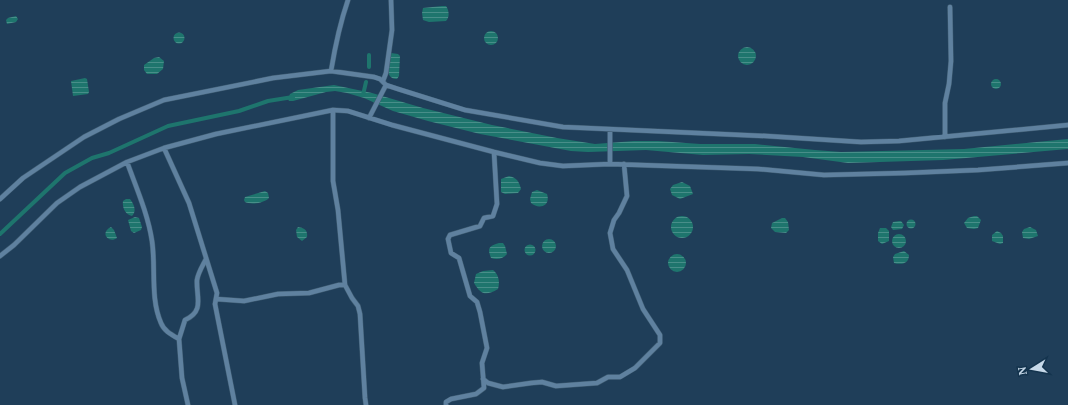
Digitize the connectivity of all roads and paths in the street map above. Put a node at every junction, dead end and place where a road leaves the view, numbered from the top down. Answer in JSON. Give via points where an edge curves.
{"nodes":[{"id":1,"x":348,"y":0,"type":"edge"},
{"id":2,"x":391,"y":0,"type":"edge"},
{"id":3,"x":950,"y":7,"type":"dead end"},
{"id":4,"x":332,"y":71,"type":"junction"},
{"id":5,"x":385,"y":83,"type":"junction"},
{"id":6,"x":333,"y":110,"type":"junction"},
{"id":7,"x":369,"y":118,"type":"junction"},
{"id":8,"x":1068,"y":125,"type":"edge"},
{"id":9,"x":610,"y":130,"type":"junction"},
{"id":10,"x":945,"y":137,"type":"junction"},
{"id":11,"x":164,"y":148,"type":"junction"},
{"id":12,"x":494,"y":152,"type":"junction"},
{"id":13,"x":127,"y":162,"type":"junction"},
{"id":14,"x":610,"y":164,"type":"junction"},
{"id":15,"x":624,"y":164,"type":"junction"},
{"id":16,"x":1068,"y":164,"type":"edge"},
{"id":17,"x":0,"y":199,"type":"edge"},
{"id":18,"x":0,"y":256,"type":"edge"},
{"id":19,"x":206,"y":259,"type":"junction"},
{"id":20,"x":346,"y":285,"type":"junction"},
{"id":21,"x":216,"y":299,"type":"junction"},
{"id":22,"x":179,"y":339,"type":"junction"},
{"id":23,"x":483,"y":379,"type":"junction"},
{"id":24,"x":188,"y":405,"type":"edge"},
{"id":25,"x":235,"y":405,"type":"edge"},
{"id":26,"x":366,"y":405,"type":"edge"},
{"id":27,"x":446,"y":405,"type":"edge"}],
"edges":[{"from":1,"to":4,"type":"street","via":[[335,47]]},
{"from":2,"to":5,"type":"street","via":[[392,35]]},
{"from":3,"to":10,"type":"street","via":[[951,61],[945,103]]},
{"from":4,"to":5,"type":"street","via":[[374,77]]},
{"from":4,"to":17,"type":"street","via":[[273,78],[164,100],[84,137],[23,178]]},
{"from":5,"to":7,"type":"street"},
{"from":5,"to":9,"type":"street","via":[[465,110],[563,128]]},
{"from":6,"to":7,"type":"street","via":[[348,111]]},
{"from":6,"to":11,"type":"street","via":[[216,134]]},
{"from":6,"to":20,"type":"street","via":[[333,181]]},
{"from":7,"to":12,"type":"street"},
{"from":8,"to":10,"type":"street"},
{"from":9,"to":10,"type":"street","via":[[861,142],[899,142]]},
{"from":9,"to":14,"type":"street"},
{"from":11,"to":13,"type":"street"},
{"from":11,"to":19,"type":"street","via":[[189,203]]},
{"from":12,"to":14,"type":"street","via":[[563,166]]},
{"from":12,"to":23,"type":"street","via":[[497,204],[492,216],[484,218],[480,226],[450,235],[448,239],[451,252],[459,258],[470,296],[477,302],[480,312],[487,348],[482,363]]},
{"from":13,"to":18,"type":"street","via":[[56,203]]},
{"from":13,"to":22,"type":"street","via":[[152,239],[156,308],[161,325]]},
{"from":14,"to":15,"type":"street"},
{"from":15,"to":16,"type":"street","via":[[824,175],[905,174]]},
{"from":15,"to":23,"type":"street","via":[[627,196],[610,233],[612,249],[628,270],[643,310],[660,335],[660,343],[635,368],[620,377],[608,377],[598,383],[556,386],[542,382],[503,387]]},
{"from":19,"to":21,"type":"street","via":[[217,293]]},
{"from":19,"to":22,"type":"street","via":[[197,279],[198,306],[193,316],[186,320]]},
{"from":20,"to":21,"type":"street","via":[[309,293],[278,294],[244,301]]},
{"from":20,"to":26,"type":"street","via":[[360,314]]},
{"from":21,"to":25,"type":"street"},
{"from":22,"to":24,"type":"street","via":[[182,378]]},
{"from":23,"to":27,"type":"street","via":[[484,388],[476,394],[451,399]]}]}
